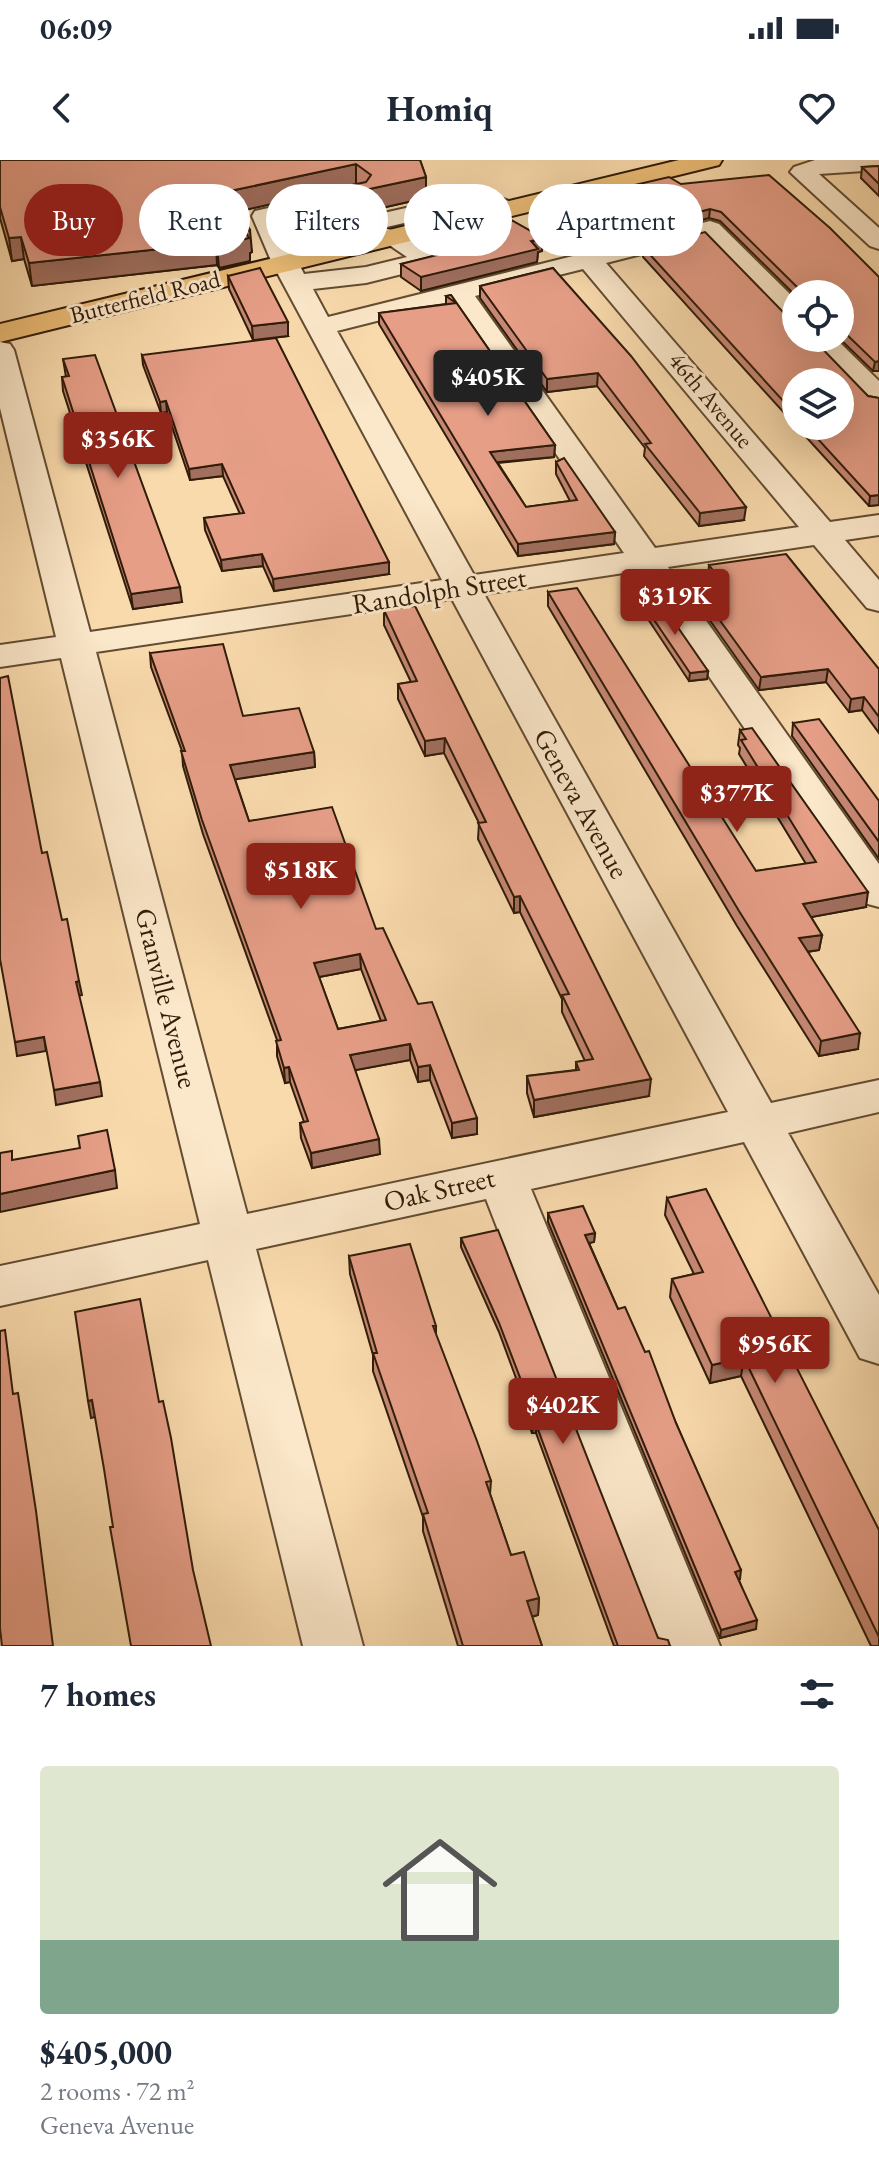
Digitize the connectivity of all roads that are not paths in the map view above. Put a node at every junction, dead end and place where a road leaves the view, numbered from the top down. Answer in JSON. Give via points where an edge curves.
{"nodes":[{"id":1,"x":710,"y":160,"type":"edge"},
{"id":2,"x":879,"y":163,"type":"edge"},
{"id":3,"x":610,"y":184,"type":"edge"},
{"id":4,"x":528,"y":204,"type":"edge"},
{"id":5,"x":388,"y":238,"type":"joint"},
{"id":6,"x":879,"y":241,"type":"edge"},
{"id":7,"x":283,"y":256,"type":"edge"},
{"id":8,"x":326,"y":256,"type":"edge"},
{"id":9,"x":346,"y":256,"type":"edge"},
{"id":10,"x":590,"y":258,"type":"junction"},
{"id":11,"x":291,"y":273,"type":"junction"},
{"id":12,"x":368,"y":287,"type":"junction"},
{"id":13,"x":459,"y":292,"type":"junction"},
{"id":14,"x":782,"y":301,"type":"edge"},
{"id":15,"x":125,"y":302,"type":"junction"},
{"id":16,"x":0,"y":316,"type":"edge"},
{"id":17,"x":321,"y":327,"type":"junction"},
{"id":18,"x":0,"y":333,"type":"edge"},
{"id":19,"x":0,"y":350,"type":"edge"},
{"id":20,"x":833,"y":352,"type":"edge"},
{"id":21,"x":879,"y":398,"type":"edge"},
{"id":22,"x":879,"y":525,"type":"edge"},
{"id":23,"x":824,"y":532,"type":"junction"},
{"id":24,"x":643,"y":559,"type":"junction"},
{"id":25,"x":463,"y":586,"type":"junction"},
{"id":26,"x":879,"y":601,"type":"edge"},
{"id":27,"x":76,"y":645,"type":"junction"},
{"id":28,"x":0,"y":656,"type":"edge"},
{"id":29,"x":879,"y":894,"type":"edge"},
{"id":30,"x":879,"y":1096,"type":"edge"},
{"id":31,"x":758,"y":1122,"type":"junction"},
{"id":32,"x":501,"y":1175,"type":"junction"},
{"id":33,"x":229,"y":1238,"type":"junction"},
{"id":34,"x":0,"y":1286,"type":"edge"},
{"id":35,"x":879,"y":1343,"type":"edge"},
{"id":36,"x":333,"y":1646,"type":"edge"},
{"id":37,"x":690,"y":1646,"type":"edge"}],
"edges":[{"from":1,"to":3,"type":"main road","name":"Butterfield Road"},
{"from":2,"to":6,"type":"street","via":[[802,172]]},
{"from":4,"to":5,"type":"main road","name":"Butterfield Road"},
{"from":5,"to":12,"type":"street","via":[[429,259]]},
{"from":7,"to":11,"type":"street","name":"Geneva Avenue"},
{"from":8,"to":11,"type":"main road","name":"Butterfield Road"},
{"from":9,"to":12,"type":"street"},
{"from":10,"to":13,"type":"street"},
{"from":10,"to":14,"type":"street","via":[[710,229]]},
{"from":10,"to":23,"type":"street","name":"46th Avenue"},
{"from":11,"to":12,"type":"street"},
{"from":11,"to":15,"type":"main road","name":"Butterfield Road"},
{"from":11,"to":17,"type":"street","name":"Geneva Avenue"},
{"from":13,"to":17,"type":"street"},
{"from":13,"to":24,"type":"street"},
{"from":15,"to":16,"type":"main road"},
{"from":15,"to":18,"type":"main road","name":"Butterfield Road"},
{"from":17,"to":25,"type":"street","name":"Geneva Avenue"},
{"from":19,"to":27,"type":"street","name":"Granville Avenue"},
{"from":20,"to":21,"type":"street"},
{"from":22,"to":23,"type":"street","name":"Randolph Street"},
{"from":23,"to":24,"type":"street","name":"Randolph Street"},
{"from":23,"to":26,"type":"street","name":"46th Avenue"},
{"from":24,"to":25,"type":"street","name":"Randolph Street"},
{"from":24,"to":29,"type":"street"},
{"from":25,"to":27,"type":"street","name":"Randolph Street"},
{"from":25,"to":31,"type":"street","name":"Geneva Avenue"},
{"from":27,"to":28,"type":"street","name":"Randolph Street"},
{"from":27,"to":33,"type":"street","name":"Granville Avenue"},
{"from":30,"to":31,"type":"street","name":"Oak Street"},
{"from":31,"to":32,"type":"street","name":"Oak Street"},
{"from":31,"to":35,"type":"street","name":"Geneva Avenue"},
{"from":32,"to":33,"type":"street","name":"Oak Street"},
{"from":32,"to":37,"type":"street"},
{"from":33,"to":34,"type":"street","name":"Oak Street"},
{"from":33,"to":36,"type":"street","name":"Granville Avenue"}]}
